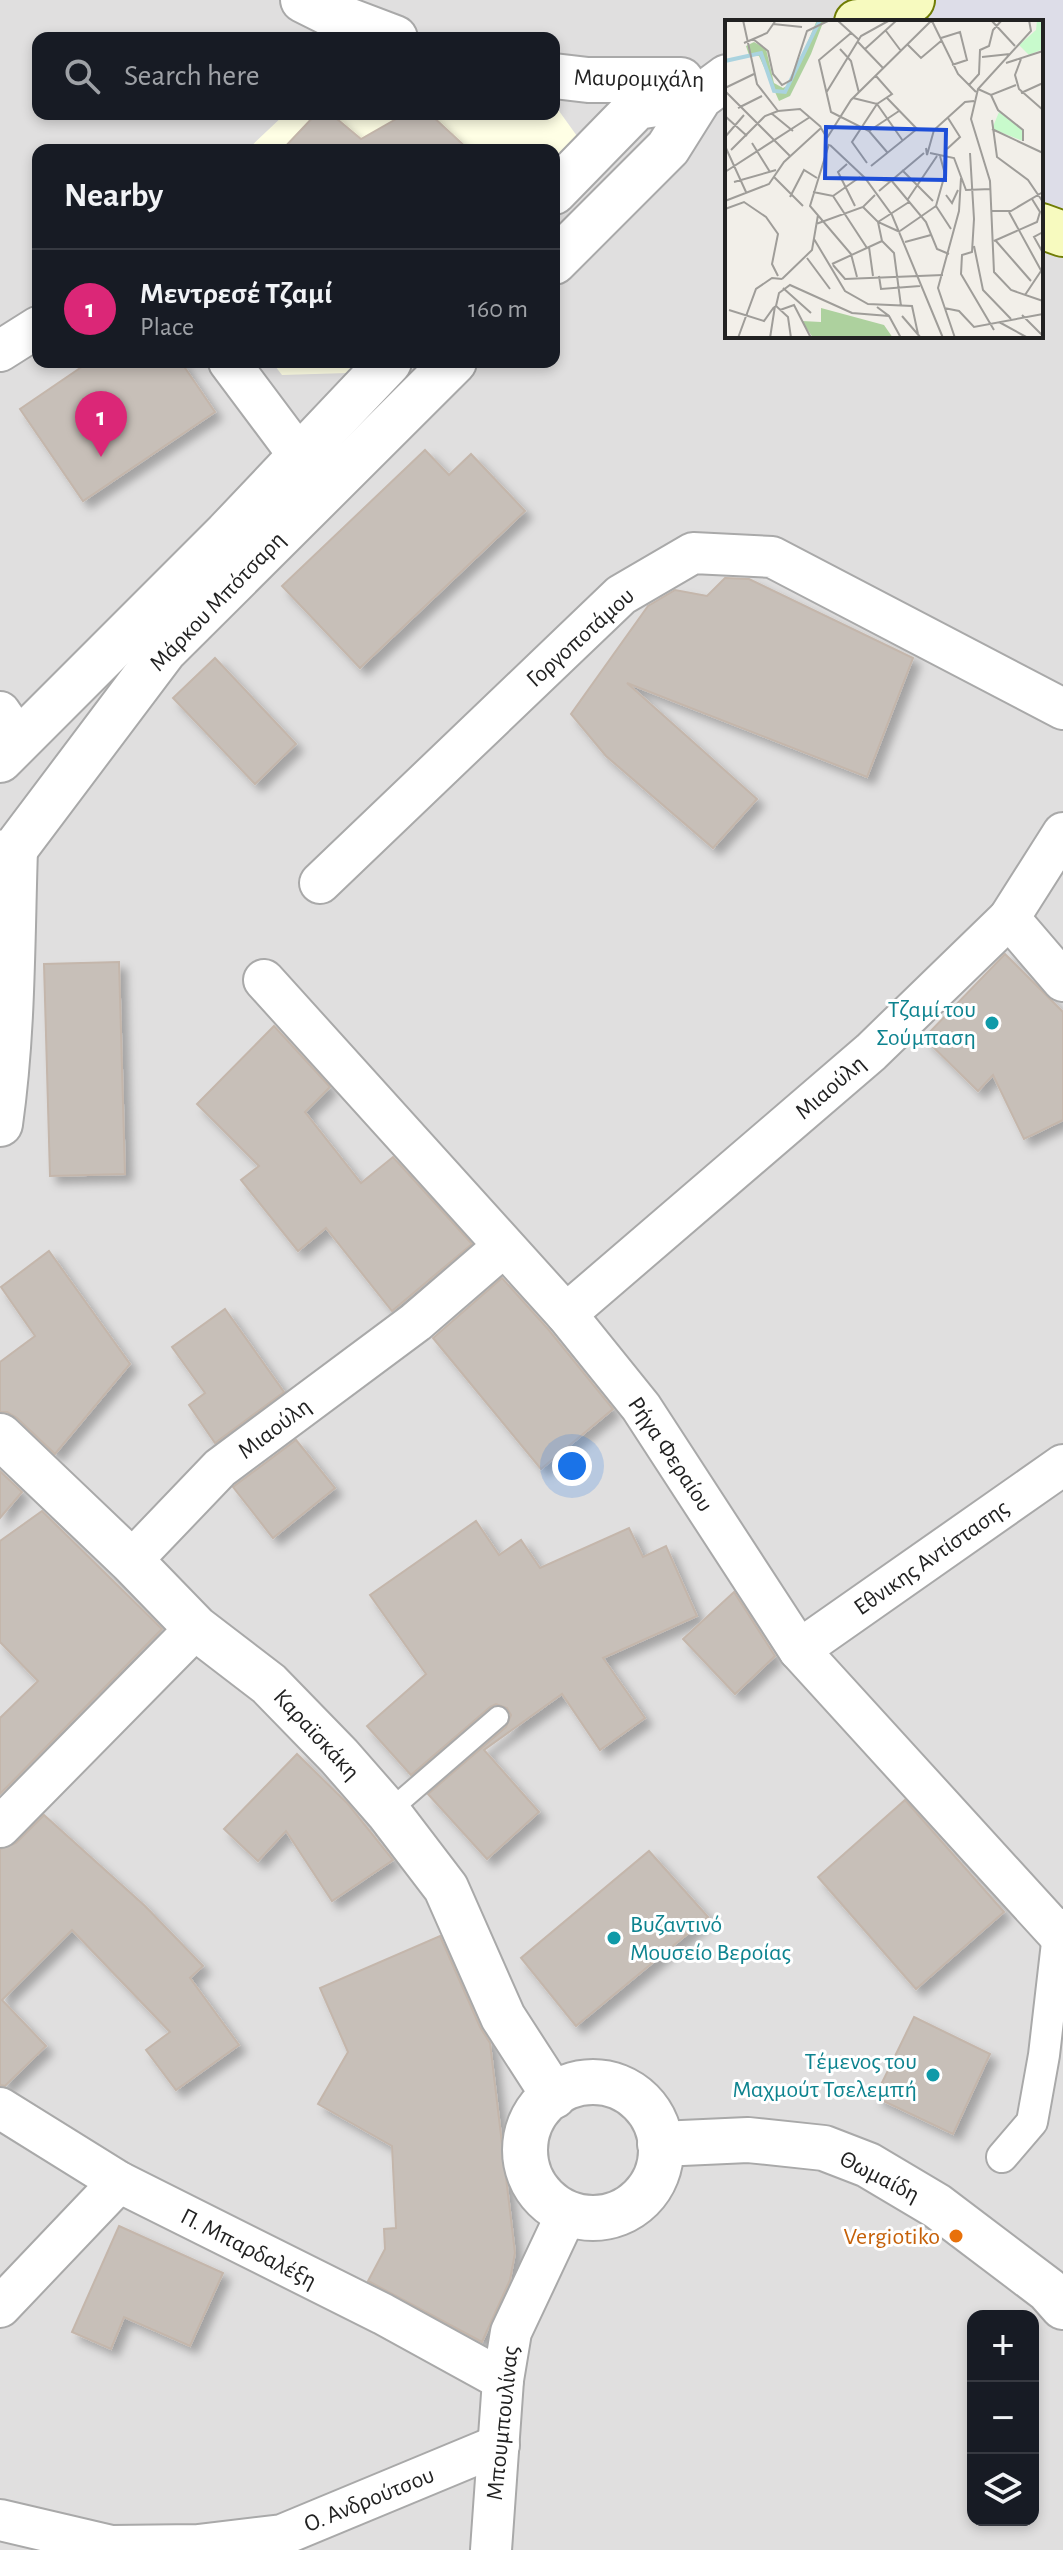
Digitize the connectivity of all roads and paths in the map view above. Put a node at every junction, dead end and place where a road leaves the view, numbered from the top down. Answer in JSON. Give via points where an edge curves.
{"nodes":[{"id":1,"x":303,"y":0,"type":"edge"},
{"id":2,"x":850,"y":0,"type":"edge"},
{"id":3,"x":912,"y":0,"type":"edge"},
{"id":4,"x":836,"y":20,"type":"edge"},
{"id":5,"x":880,"y":20,"type":"edge"},
{"id":6,"x":379,"y":32,"type":"edge"},
{"id":7,"x":560,"y":77,"type":"edge"},
{"id":8,"x":717,"y":85,"type":"edge"},
{"id":9,"x":560,"y":186,"type":"edge"},
{"id":10,"x":1043,"y":227,"type":"edge"},
{"id":11,"x":1063,"y":234,"type":"edge"},
{"id":12,"x":560,"y":256,"type":"edge"},
{"id":13,"x":32,"y":331,"type":"edge"},
{"id":14,"x":0,"y":351,"type":"edge"},
{"id":15,"x":233,"y":368,"type":"edge"},
{"id":16,"x":383,"y":368,"type":"edge"},
{"id":17,"x":448,"y":368,"type":"edge"},
{"id":18,"x":300,"y":457,"type":"junction"},
{"id":19,"x":1063,"y":709,"type":"edge"},
{"id":20,"x":7,"y":738,"type":"edge"},
{"id":21,"x":1063,"y":833,"type":"edge"},
{"id":22,"x":7,"y":851,"type":"edge"},
{"id":23,"x":320,"y":883,"type":"dead end"},
{"id":24,"x":1009,"y":918,"type":"junction"},
{"id":25,"x":264,"y":980,"type":"dead end"},
{"id":26,"x":1063,"y":981,"type":"edge"},
{"id":27,"x":0,"y":1124,"type":"edge"},
{"id":28,"x":503,"y":1247,"type":"junction"},
{"id":29,"x":566,"y":1314,"type":"junction"},
{"id":30,"x":0,"y":1436,"type":"edge"},
{"id":31,"x":1063,"y":1465,"type":"edge"},
{"id":32,"x":131,"y":1561,"type":"junction"},
{"id":33,"x":196,"y":1628,"type":"junction"},
{"id":34,"x":799,"y":1650,"type":"junction"},
{"id":35,"x":498,"y":1717,"type":"dead end"},
{"id":36,"x":388,"y":1812,"type":"junction"},
{"id":37,"x":0,"y":1827,"type":"edge"},
{"id":38,"x":1061,"y":1934,"type":"edge"},
{"id":39,"x":554,"y":2096,"type":"junction"},
{"id":40,"x":0,"y":2108,"type":"edge"},
{"id":41,"x":660,"y":2144,"type":"junction"},
{"id":42,"x":1002,"y":2157,"type":"dead end"},
{"id":43,"x":119,"y":2182,"type":"junction"},
{"id":44,"x":567,"y":2213,"type":"junction"},
{"id":45,"x":0,"y":2307,"type":"edge"},
{"id":46,"x":1063,"y":2307,"type":"edge"},
{"id":47,"x":503,"y":2380,"type":"junction"},
{"id":48,"x":499,"y":2445,"type":"junction"},
{"id":49,"x":0,"y":2520,"type":"edge"},
{"id":50,"x":491,"y":2550,"type":"edge"}],
"edges":[{"from":1,"to":6,"type":"street"},
{"from":2,"to":4,"type":"main road"},
{"from":3,"to":5,"type":"main road"},
{"from":7,"to":8,"type":"street","name":"Μαυρομιχάλη"},
{"from":8,"to":9,"type":"street","via":[[637,107]]},
{"from":8,"to":12,"type":"street","via":[[668,148]]},
{"from":10,"to":11,"type":"main road"},
{"from":13,"to":14,"type":"street"},
{"from":15,"to":18,"type":"street"},
{"from":16,"to":18,"type":"street","name":"Μάρκου Μπότσαρη"},
{"from":17,"to":22,"type":"street","name":"Μάρκου Μπότσαρη","via":[[164,651]]},
{"from":18,"to":20,"type":"street","name":"Μάρκου Μπότσαρη"},
{"from":19,"to":23,"type":"street","name":"Γοργοποτάμου","via":[[772,557],[693,553],[621,595]]},
{"from":21,"to":24,"type":"street","name":"Μιαούλη"},
{"from":22,"to":27,"type":"street","via":[[9,1013]]},
{"from":24,"to":26,"type":"street"},
{"from":24,"to":29,"type":"street","name":"Μιαούλη","via":[[871,1052]]},
{"from":25,"to":28,"type":"street","name":"Ρήγα Φεραίου"},
{"from":28,"to":29,"type":"street","name":"Ρήγα Φεραίου"},
{"from":28,"to":32,"type":"street","name":"Μιαούλη","via":[[416,1322],[220,1468]]},
{"from":29,"to":34,"type":"street","name":"Ρήγα Φεραίου","via":[[641,1407]]},
{"from":30,"to":32,"type":"street","name":"Καραϊσκάκη"},
{"from":31,"to":34,"type":"street","name":"Εθνικης Αντίστασης"},
{"from":32,"to":33,"type":"street","name":"Καραϊσκάκη"},
{"from":33,"to":36,"type":"street","name":"Καραϊσκάκη","via":[[269,1684]]},
{"from":33,"to":37,"type":"street"},
{"from":34,"to":38,"type":"street","name":"Ρήγα Φεραίου"},
{"from":35,"to":36,"type":"lane"},
{"from":36,"to":39,"type":"street","name":"Καραϊσκάκη","via":[[446,1888],[503,2017]]},
{"from":38,"to":42,"type":"street","via":[[1032,2122]]},
{"from":39,"to":41,"type":"street","via":[[578,2083],[623,2088],[655,2121]]},
{"from":39,"to":44,"type":"street","via":[[537,2110],[525,2155],[542,2196]]},
{"from":40,"to":43,"type":"street","name":"Π. Μπαρδαλέξη"},
{"from":41,"to":44,"type":"street","via":[[656,2174],[628,2208],[606,2217]]},
{"from":41,"to":46,"type":"street","name":"Θωμαίδη","via":[[748,2140],[824,2148],[868,2165],[937,2206]]},
{"from":43,"to":45,"type":"street"},
{"from":43,"to":47,"type":"street","name":"Π. Μπαρδαλέξη"},
{"from":44,"to":47,"type":"street","name":"Μπουμπουλίνας","via":[[511,2332]]},
{"from":47,"to":48,"type":"street","name":"Μπουμπουλίνας"},
{"from":48,"to":49,"type":"street","name":"Ο. Ανδρούτσου","via":[[282,2535],[198,2545],[111,2546]]},
{"from":48,"to":50,"type":"street","name":"Μπουμπουλίνας"}]}
